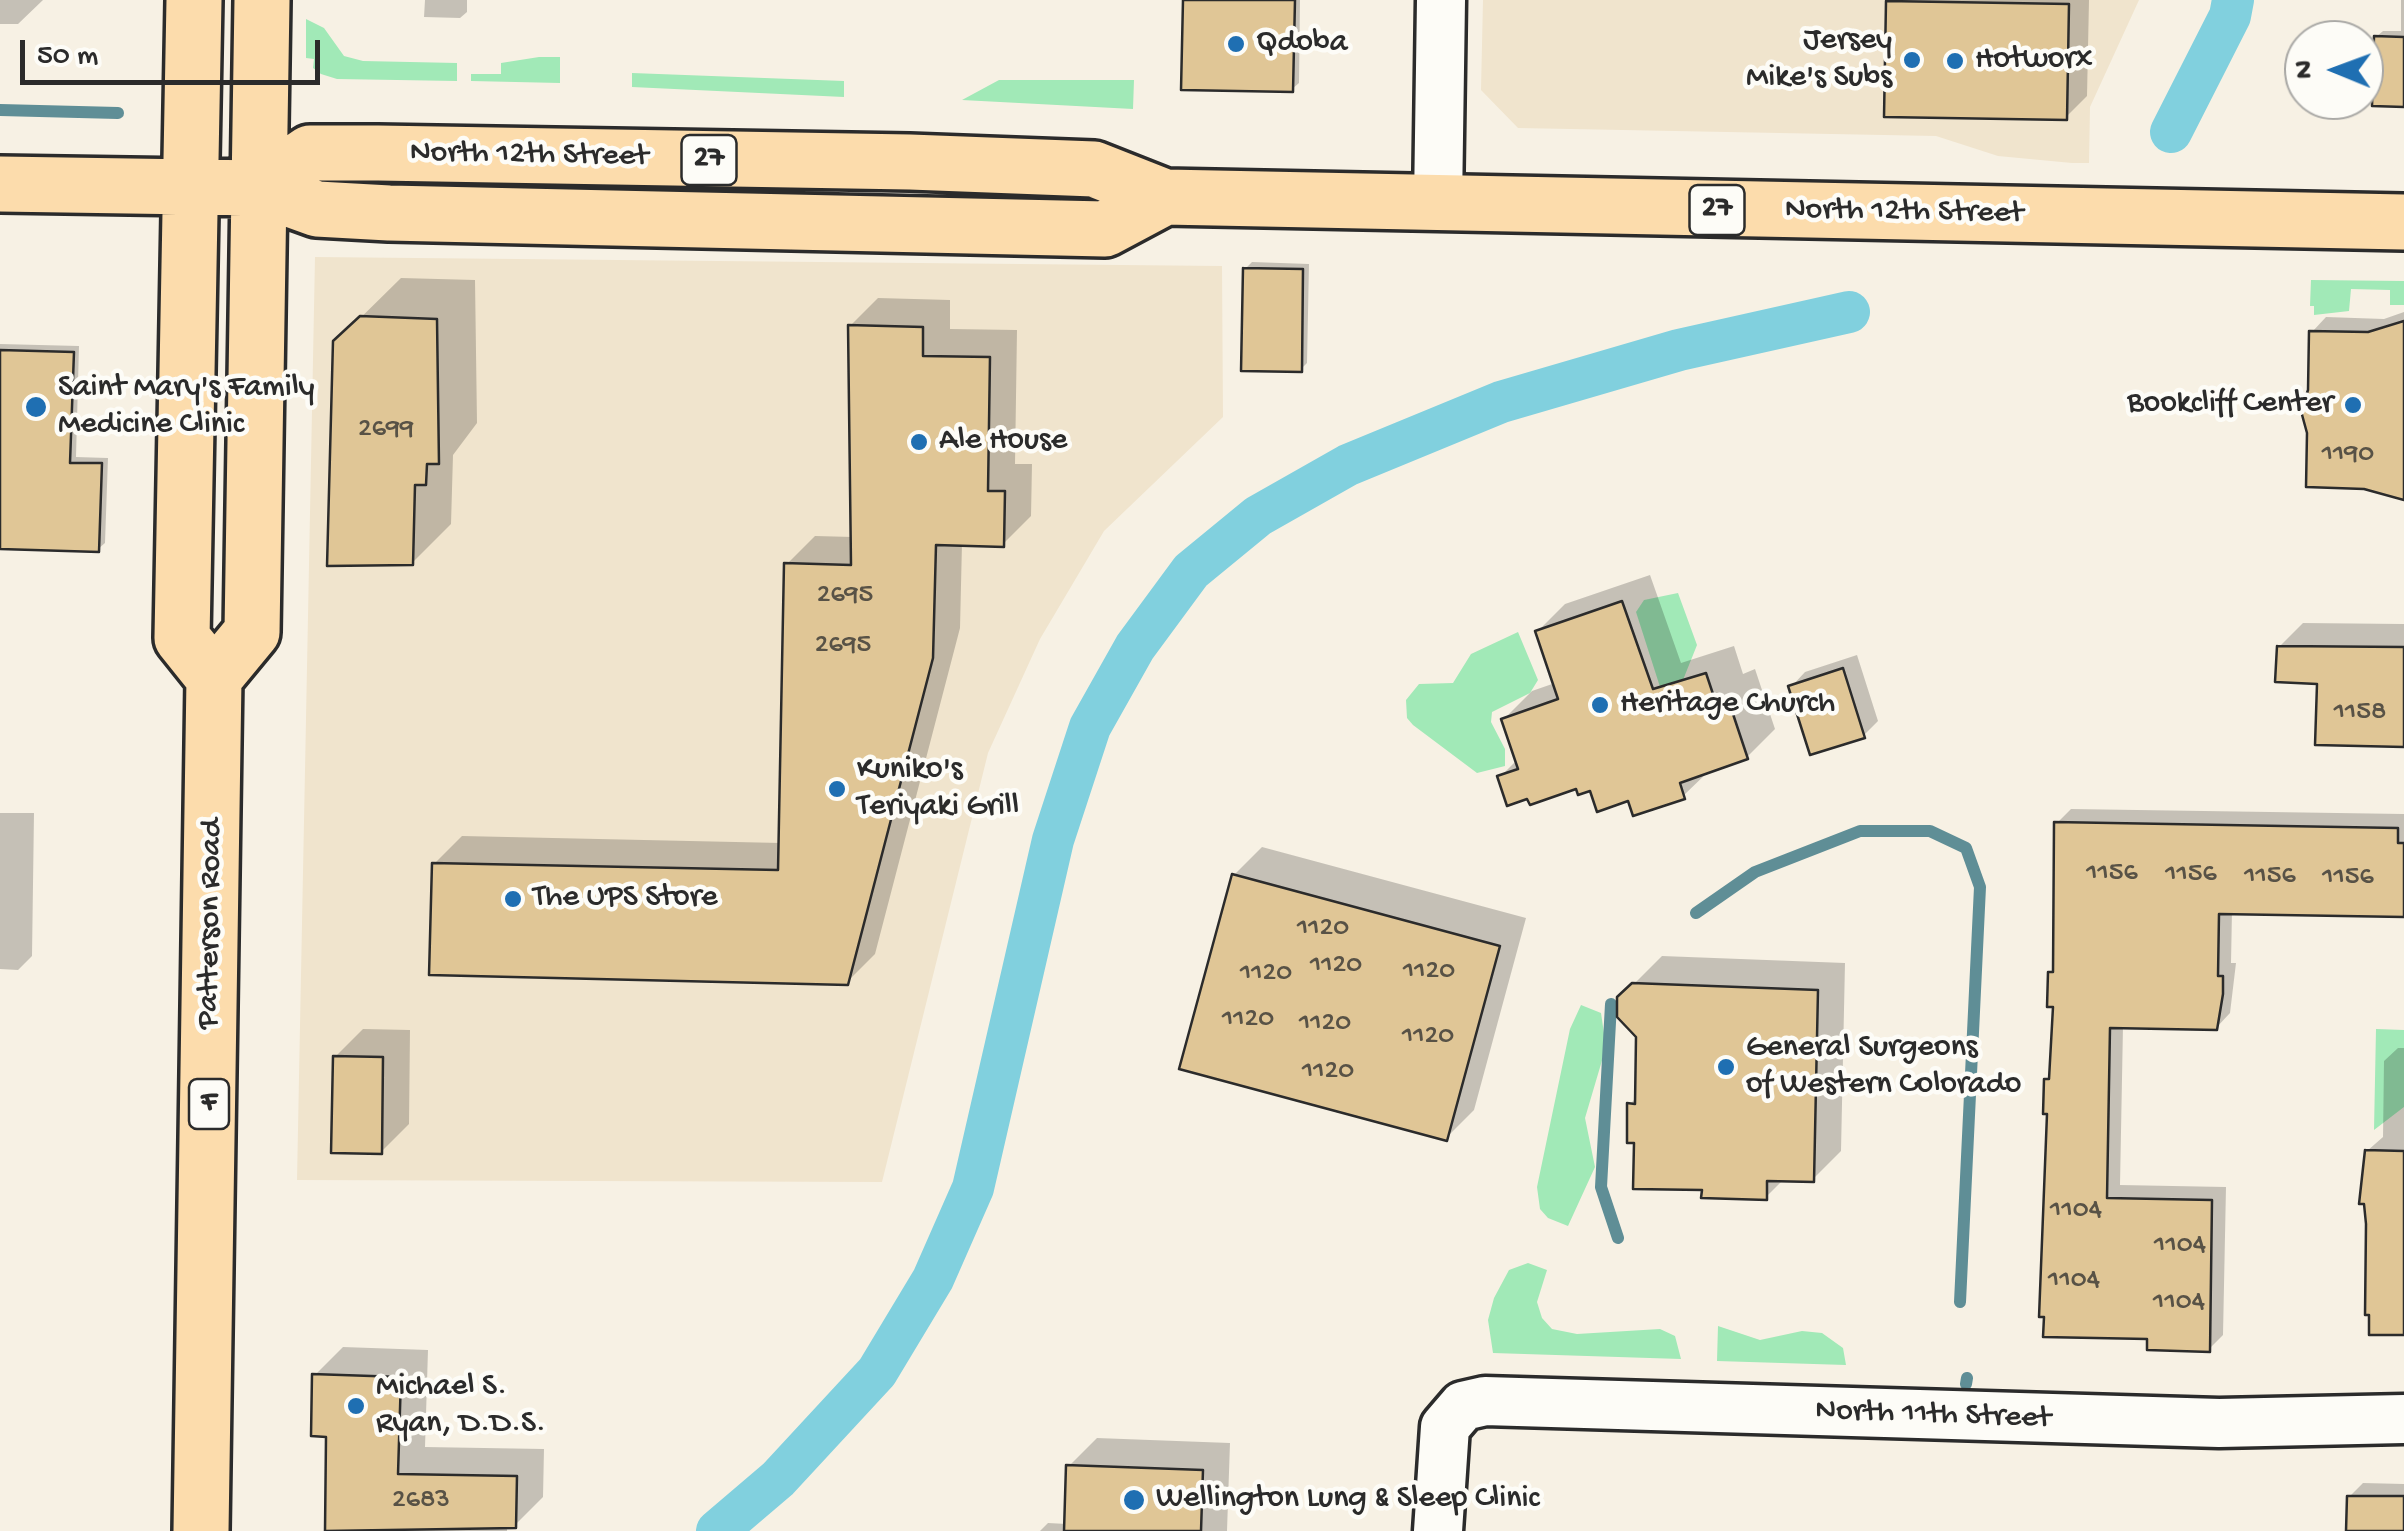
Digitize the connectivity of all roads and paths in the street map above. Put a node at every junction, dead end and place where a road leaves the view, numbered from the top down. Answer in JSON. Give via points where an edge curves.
{"nodes":[{"id":1,"x":194,"y":0,"type":"edge"},
{"id":2,"x":262,"y":0,"type":"edge"},
{"id":3,"x":1441,"y":0,"type":"edge"},
{"id":4,"x":709,"y":160,"type":"junction"},
{"id":5,"x":0,"y":184,"type":"edge"},
{"id":6,"x":190,"y":188,"type":"junction"},
{"id":7,"x":259,"y":188,"type":"junction"},
{"id":8,"x":1165,"y":197,"type":"junction"},
{"id":9,"x":1438,"y":204,"type":"junction"},
{"id":10,"x":710,"y":219,"type":"junction"},
{"id":11,"x":2404,"y":222,"type":"edge"},
{"id":12,"x":214,"y":678,"type":"junction"},
{"id":13,"x":2404,"y":1419,"type":"edge"},
{"id":14,"x":201,"y":1531,"type":"edge"},
{"id":15,"x":1438,"y":1531,"type":"edge"}],
"edges":[{"from":1,"to":6,"type":"main road"},
{"from":2,"to":7,"type":"main road"},
{"from":3,"to":9,"type":"street"},
{"from":4,"to":7,"type":"main road","name":"North 12th Street","number":"27","via":[[310,153]]},
{"from":4,"to":8,"type":"main road","name":"North 12th Street","number":"27","via":[[1094,170]]},
{"from":4,"to":10,"type":"main road"},
{"from":5,"to":6,"type":"main road","name":"North 12th Street","number":"27"},
{"from":6,"to":7,"type":"main road","name":"North 12th Street","number":"27"},
{"from":6,"to":12,"type":"main road","via":[[182,638]]},
{"from":7,"to":10,"type":"main road","name":"North 12th Street","number":"27","via":[[317,209]]},
{"from":7,"to":12,"type":"main road","via":[[252,632]]},
{"from":8,"to":9,"type":"main road","name":"North 12th Street","number":"27"},
{"from":8,"to":10,"type":"main road","name":"North 12th Street","number":"27","via":[[1105,229]]},
{"from":9,"to":11,"type":"main road","name":"North 12th Street","number":"27"},
{"from":12,"to":14,"type":"main road","name":"Patterson Road","number":"F"},
{"from":13,"to":15,"type":"street","name":"North 11th Street","via":[[2219,1423],[1485,1400],[1462,1406],[1445,1427]]}]}
